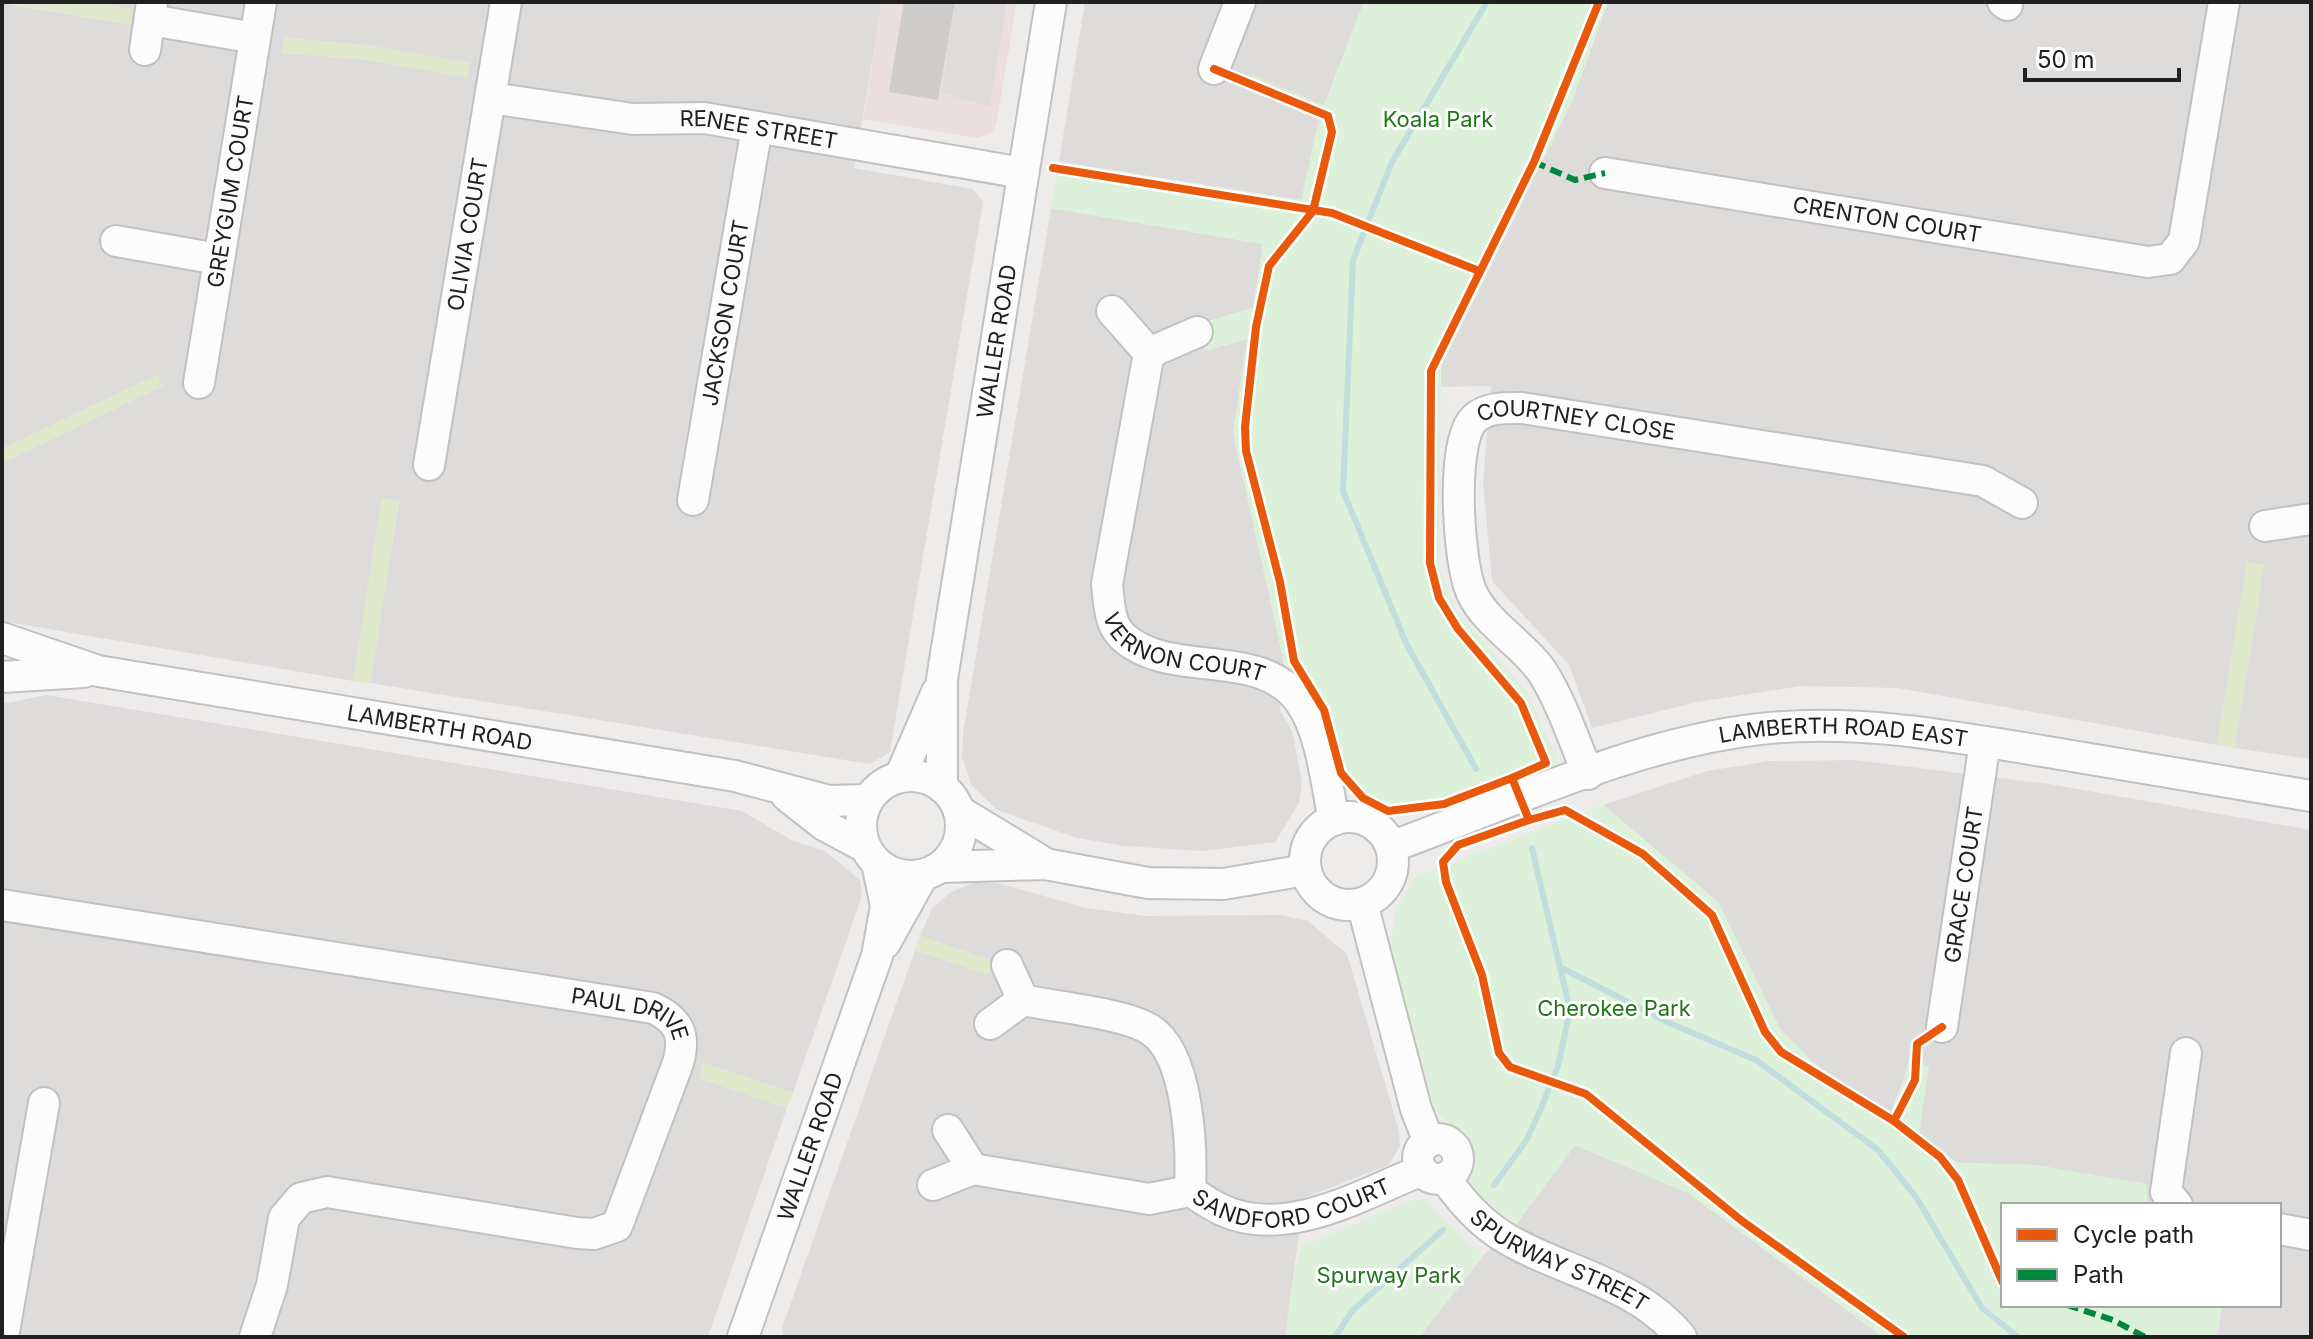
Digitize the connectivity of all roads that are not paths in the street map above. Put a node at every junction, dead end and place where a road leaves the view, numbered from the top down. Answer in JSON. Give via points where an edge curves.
{"nodes":[{"id":1,"x":261,"y":2,"type":"edge"},
{"id":2,"x":506,"y":2,"type":"edge"},
{"id":3,"x":1051,"y":2,"type":"edge"},
{"id":4,"x":1240,"y":2,"type":"edge"},
{"id":5,"x":2224,"y":2,"type":"edge"},
{"id":6,"x":152,"y":11,"type":"edge"},
{"id":7,"x":255,"y":38,"type":"junction"},
{"id":8,"x":145,"y":50,"type":"dead end"},
{"id":9,"x":1214,"y":69,"type":"dead end"},
{"id":10,"x":491,"y":98,"type":"junction"},
{"id":11,"x":757,"y":127,"type":"junction"},
{"id":12,"x":1023,"y":173,"type":"junction"},
{"id":13,"x":1605,"y":173,"type":"dead end"},
{"id":14,"x":111,"y":236,"type":"dead end"},
{"id":15,"x":218,"y":259,"type":"junction"},
{"id":16,"x":1112,"y":311,"type":"dead end"},
{"id":17,"x":1197,"y":332,"type":"dead end"},
{"id":18,"x":1149,"y":353,"type":"junction"},
{"id":19,"x":199,"y":383,"type":"dead end"},
{"id":20,"x":429,"y":465,"type":"dead end"},
{"id":21,"x":693,"y":500,"type":"dead end"},
{"id":22,"x":2022,"y":503,"type":"dead end"},
{"id":23,"x":2311,"y":519,"type":"edge"},
{"id":24,"x":2265,"y":526,"type":"dead end"},
{"id":25,"x":2,"y":638,"type":"edge"},
{"id":26,"x":98,"y":671,"type":"junction"},
{"id":27,"x":2,"y":677,"type":"edge"},
{"id":28,"x":942,"y":679,"type":"junction"},
{"id":29,"x":1985,"y":742,"type":"junction"},
{"id":30,"x":1588,"y":774,"type":"junction"},
{"id":31,"x":900,"y":777,"type":"junction"},
{"id":32,"x":779,"y":790,"type":"junction"},
{"id":33,"x":2311,"y":796,"type":"edge"},
{"id":34,"x":951,"y":799,"type":"junction"},
{"id":35,"x":868,"y":800,"type":"junction"},
{"id":36,"x":1334,"y":820,"type":"junction"},
{"id":37,"x":1391,"y":847,"type":"junction"},
{"id":38,"x":871,"y":855,"type":"junction"},
{"id":39,"x":1045,"y":864,"type":"junction"},
{"id":40,"x":1306,"y":870,"type":"junction"},
{"id":41,"x":932,"y":871,"type":"junction"},
{"id":42,"x":1362,"y":903,"type":"junction"},
{"id":43,"x":2,"y":905,"type":"edge"},
{"id":44,"x":877,"y":956,"type":"junction"},
{"id":45,"x":1007,"y":965,"type":"dead end"},
{"id":46,"x":1023,"y":1000,"type":"junction"},
{"id":47,"x":990,"y":1024,"type":"dead end"},
{"id":48,"x":1942,"y":1027,"type":"dead end"},
{"id":49,"x":2186,"y":1053,"type":"dead end"},
{"id":50,"x":44,"y":1103,"type":"dead end"},
{"id":51,"x":948,"y":1130,"type":"dead end"},
{"id":52,"x":1432,"y":1163,"type":"junction"},
{"id":53,"x":973,"y":1169,"type":"junction"},
{"id":54,"x":933,"y":1185,"type":"dead end"},
{"id":55,"x":1190,"y":1191,"type":"junction"},
{"id":56,"x":2175,"y":1203,"type":"edge"},
{"id":57,"x":2281,"y":1229,"type":"edge"},
{"id":58,"x":2311,"y":1235,"type":"edge"},
{"id":59,"x":3,"y":1337,"type":"edge"},
{"id":60,"x":255,"y":1337,"type":"edge"},
{"id":61,"x":743,"y":1337,"type":"edge"},
{"id":62,"x":1681,"y":1337,"type":"edge"}],
"edges":[{"from":1,"to":7,"type":"street","name":"GREYGUM COURT"},
{"from":2,"to":10,"type":"street","name":"OLIVIA COURT"},
{"from":3,"to":12,"type":"street","name":"WALLER ROAD"},
{"from":4,"to":9,"type":"street"},
{"from":5,"to":13,"type":"street","name":"CRENTON COURT","via":[[2184,241],[2170,259],[2148,262]]},
{"from":6,"to":7,"type":"street"},
{"from":6,"to":8,"type":"street"},
{"from":7,"to":15,"type":"street","name":"GREYGUM COURT"},
{"from":10,"to":11,"type":"street","name":"RENEE STREET","via":[[633,119],[704,118]]},
{"from":10,"to":20,"type":"street","name":"OLIVIA COURT"},
{"from":11,"to":12,"type":"street","name":"RENEE STREET"},
{"from":11,"to":21,"type":"street","name":"JACKSON COURT"},
{"from":12,"to":28,"type":"street","name":"WALLER ROAD"},
{"from":14,"to":15,"type":"street"},
{"from":15,"to":19,"type":"street","name":"GREYGUM COURT"},
{"from":16,"to":18,"type":"street"},
{"from":17,"to":18,"type":"street"},
{"from":18,"to":36,"type":"street","name":"VERNON COURT","via":[[1107,584],[1110,614],[1121,635],[1147,652],[1265,674],[1287,689],[1300,701],[1313,728]]},
{"from":22,"to":30,"type":"street","name":"COURTNEY CLOSE","via":[[1983,481],[1763,445],[1522,408],[1501,408],[1476,417],[1461,440],[1460,552],[1467,579],[1477,604],[1545,675]]},
{"from":23,"to":24,"type":"street"},
{"from":25,"to":26,"type":"street","name":"LAMBERTH ROAD"},
{"from":26,"to":27,"type":"street","name":"LAMBERTH ROAD"},
{"from":26,"to":32,"type":"street","name":"LAMBERTH ROAD","via":[[735,776]]},
{"from":28,"to":31,"type":"street","name":"WALLER ROAD"},
{"from":28,"to":34,"type":"street","name":"WALLER ROAD"},
{"from":29,"to":30,"type":"street","name":"LAMBERTH ROAD EAST","via":[[1909,729],[1759,729],[1682,744]]},
{"from":29,"to":33,"type":"street","name":"LAMBERTH ROAD EAST"},
{"from":29,"to":48,"type":"street","name":"GRACE COURT"},
{"from":30,"to":37,"type":"street","name":"LAMBERTH ROAD EAST"},
{"from":31,"to":34,"type":"street","via":[[922,777]]},
{"from":31,"to":35,"type":"street"},
{"from":32,"to":35,"type":"street","name":"LAMBERTH ROAD","via":[[829,801]]},
{"from":32,"to":38,"type":"street","name":"LAMBERTH ROAD"},
{"from":34,"to":39,"type":"street"},
{"from":34,"to":41,"type":"street","via":[[959,842]]},
{"from":35,"to":38,"type":"street","via":[[862,815]]},
{"from":36,"to":37,"type":"street","via":[[1362,819],[1375,825]]},
{"from":36,"to":40,"type":"street","via":[[1311,840]]},
{"from":37,"to":42,"type":"street","via":[[1393,861],[1385,887]]},
{"from":38,"to":41,"type":"street","via":[[906,876]]},
{"from":38,"to":44,"type":"street","name":"WALLER ROAD","via":[[886,906]]},
{"from":39,"to":40,"type":"street","via":[[1148,883],[1223,884]]},
{"from":39,"to":41,"type":"street"},
{"from":40,"to":42,"type":"street","via":[[1321,895],[1348,905]]},
{"from":41,"to":44,"type":"street","name":"WALLER ROAD"},
{"from":42,"to":52,"type":"street","name":"SPURWAY STREET"},
{"from":43,"to":60,"type":"street","name":"PAUL DRIVE","via":[[653,1008],[676,1023],[682,1036],[678,1063],[617,1226],[577,1233],[327,1192],[311,1194],[291,1206],[284,1218],[272,1285]]},
{"from":44,"to":61,"type":"street","name":"WALLER ROAD"},
{"from":45,"to":46,"type":"street"},
{"from":46,"to":47,"type":"street"},
{"from":46,"to":55,"type":"street","via":[[1136,1023],[1157,1034],[1170,1053],[1185,1103]]},
{"from":49,"to":56,"type":"street","via":[[2166,1192]]},
{"from":50,"to":59,"type":"street"},
{"from":51,"to":53,"type":"street"},
{"from":52,"to":55,"type":"street","name":"SANDFORD COURT","via":[[1317,1212],[1279,1219],[1224,1211]]},
{"from":52,"to":62,"type":"street","name":"SPURWAY STREET","via":[[1467,1210],[1494,1231],[1610,1284],[1664,1318]]},
{"from":53,"to":54,"type":"street"},
{"from":53,"to":55,"type":"street","name":"SANDFORD COURT","via":[[1149,1199]]},
{"from":57,"to":58,"type":"street"}]}
